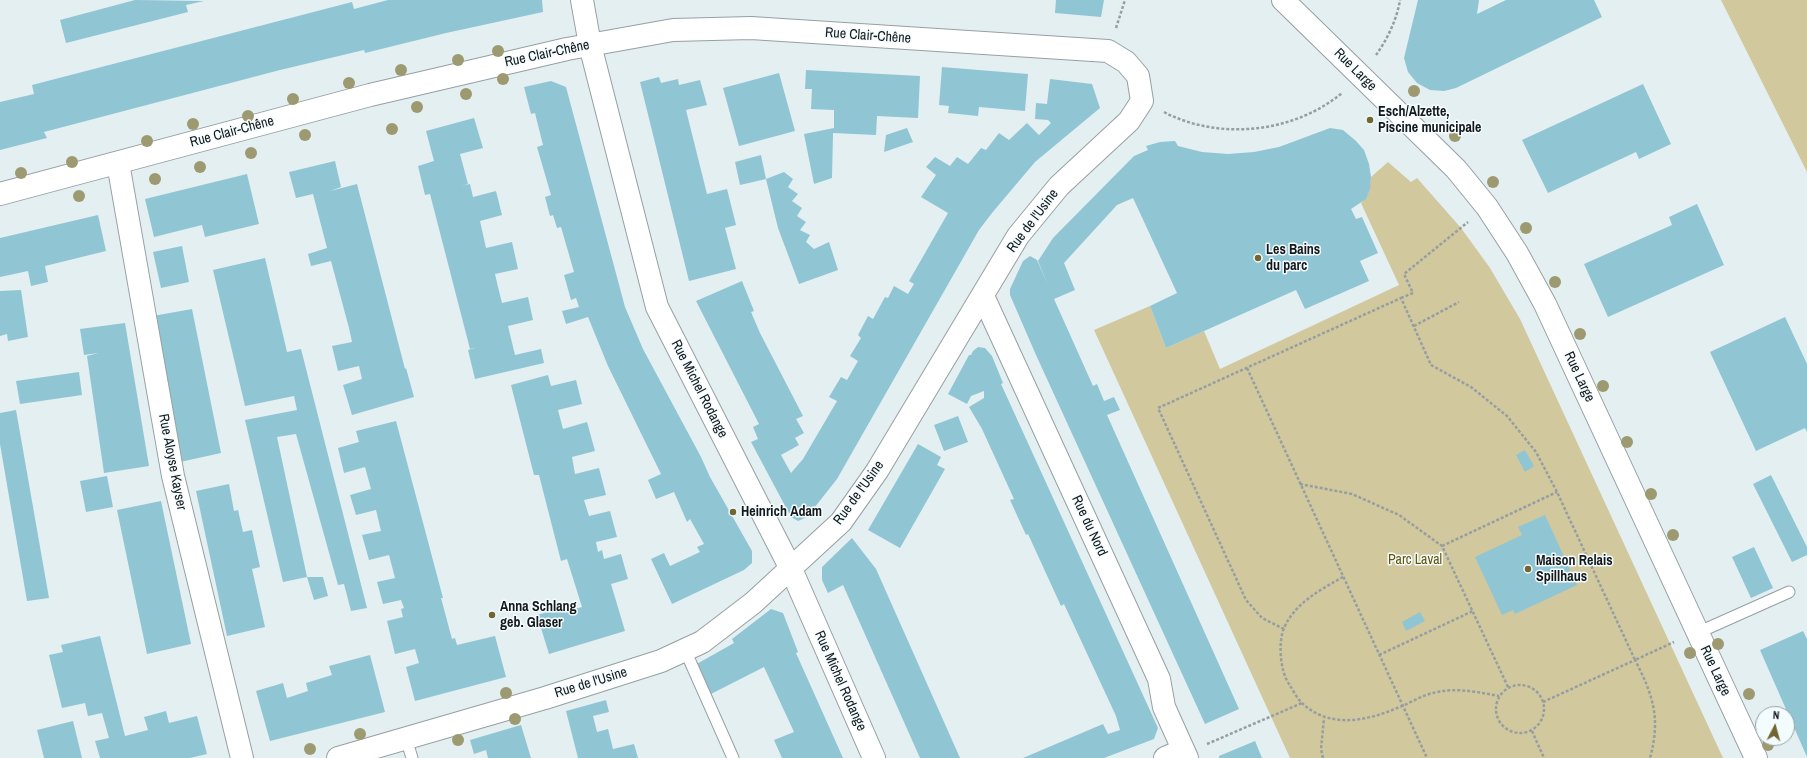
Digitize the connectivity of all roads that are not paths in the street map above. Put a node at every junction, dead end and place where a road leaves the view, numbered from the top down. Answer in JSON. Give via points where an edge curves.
{"nodes":[{"id":1,"x":582,"y":0,"type":"edge"},
{"id":2,"x":1283,"y":0,"type":"edge"},
{"id":3,"x":590,"y":45,"type":"junction"},
{"id":4,"x":1142,"y":101,"type":"joint"},
{"id":5,"x":118,"y":163,"type":"junction"},
{"id":6,"x":0,"y":194,"type":"edge"},
{"id":7,"x":983,"y":296,"type":"junction"},
{"id":8,"x":791,"y":569,"type":"junction"},
{"id":9,"x":1789,"y":592,"type":"dead end"},
{"id":10,"x":1688,"y":636,"type":"junction"},
{"id":11,"x":685,"y":650,"type":"junction"},
{"id":12,"x":409,"y":748,"type":"edge"},
{"id":13,"x":1180,"y":755,"type":"edge"},
{"id":14,"x":242,"y":758,"type":"edge"},
{"id":15,"x":338,"y":758,"type":"edge"},
{"id":16,"x":733,"y":758,"type":"edge"},
{"id":17,"x":874,"y":758,"type":"edge"},
{"id":18,"x":1756,"y":758,"type":"edge"}],
"edges":[{"from":1,"to":3,"type":"street","name":"Rue Michel Rodange"},
{"from":2,"to":10,"type":"street","name":"Rue Large","via":[[1456,169],[1487,207],[1517,253],[1545,304]]},
{"from":3,"to":4,"type":"street","name":"Rue Clair-Chêne","via":[[674,30],[751,28],[1108,52],[1126,62],[1138,76]]},
{"from":3,"to":5,"type":"street","name":"Rue Clair-Chêne","via":[[370,96]]},
{"from":3,"to":8,"type":"street","name":"Rue Michel Rodange","via":[[657,307]]},
{"from":4,"to":7,"type":"street","name":"Rue de l'Usine","via":[[1129,121],[1059,186],[1018,236]]},
{"from":5,"to":6,"type":"street","name":"Rue Clair-Chêne"},
{"from":5,"to":14,"type":"street","name":"Rue Aloyse Kayser","via":[[173,476]]},
{"from":7,"to":8,"type":"street","name":"Rue de l'Usine","via":[[877,471],[841,522]]},
{"from":7,"to":13,"type":"street","name":"Rue du Nord","via":[[1159,679],[1164,707]]},
{"from":8,"to":11,"type":"street","name":"Rue de l'Usine","via":[[734,618],[702,642]]},
{"from":8,"to":17,"type":"street","name":"Rue Michel Rodange"},
{"from":9,"to":10,"type":"lane"},
{"from":10,"to":18,"type":"street","name":"Rue Large"},
{"from":11,"to":12,"type":"street","name":"Rue de l'Usine","via":[[654,664]]},
{"from":11,"to":16,"type":"lane"},
{"from":12,"to":15,"type":"street","name":"Rue de l'Usine"}]}
